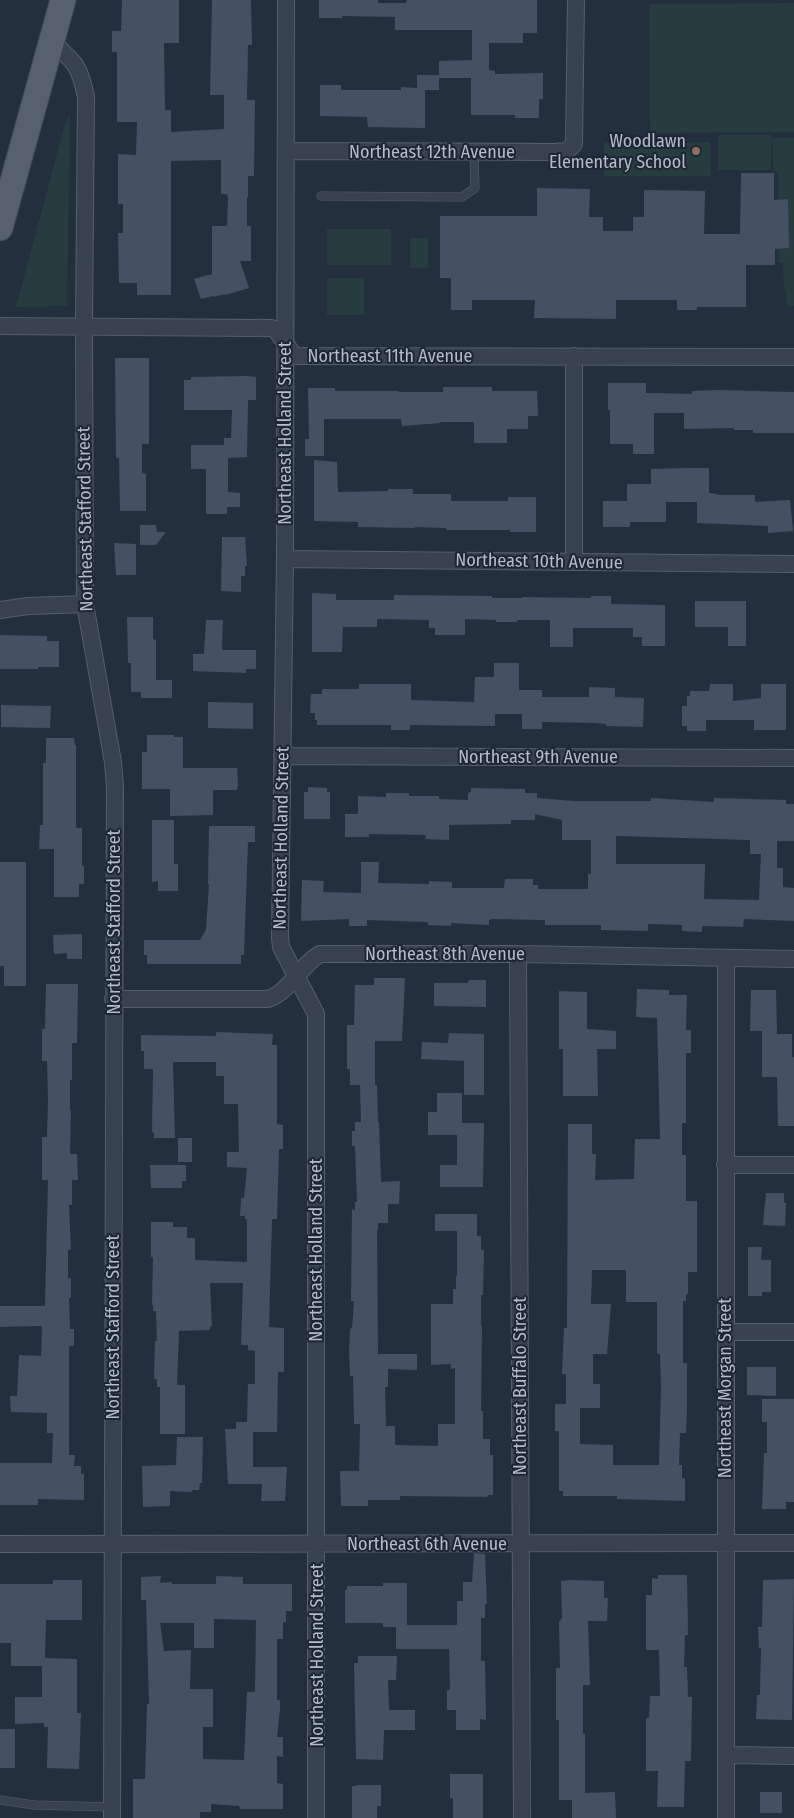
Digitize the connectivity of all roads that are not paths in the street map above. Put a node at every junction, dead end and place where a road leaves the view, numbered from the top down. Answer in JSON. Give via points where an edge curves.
{"nodes":[{"id":1,"x":63,"y":0,"type":"edge"},
{"id":2,"x":286,"y":0,"type":"edge"},
{"id":3,"x":576,"y":0,"type":"edge"},
{"id":4,"x":51,"y":41,"type":"junction"},
{"id":5,"x":286,"y":152,"type":"junction"},
{"id":6,"x":474,"y":152,"type":"junction"},
{"id":7,"x":321,"y":196,"type":"dead end"},
{"id":8,"x":0,"y":228,"type":"edge"},
{"id":9,"x":0,"y":326,"type":"edge"},
{"id":10,"x":84,"y":326,"type":"junction"},
{"id":11,"x":286,"y":343,"type":"junction"},
{"id":12,"x":574,"y":356,"type":"junction"},
{"id":13,"x":794,"y":357,"type":"edge"},
{"id":14,"x":285,"y":559,"type":"junction"},
{"id":15,"x":574,"y":561,"type":"junction"},
{"id":16,"x":794,"y":564,"type":"edge"},
{"id":17,"x":84,"y":604,"type":"junction"},
{"id":18,"x":0,"y":610,"type":"edge"},
{"id":19,"x":282,"y":756,"type":"junction"},
{"id":20,"x":794,"y":758,"type":"edge"},
{"id":21,"x":518,"y":954,"type":"junction"},
{"id":22,"x":726,"y":958,"type":"junction"},
{"id":23,"x":794,"y":959,"type":"edge"},
{"id":24,"x":296,"y":976,"type":"junction"},
{"id":25,"x":113,"y":999,"type":"junction"},
{"id":26,"x":725,"y":1166,"type":"junction"},
{"id":27,"x":794,"y":1166,"type":"edge"},
{"id":28,"x":725,"y":1332,"type":"junction"},
{"id":29,"x":794,"y":1332,"type":"edge"},
{"id":30,"x":0,"y":1544,"type":"edge"},
{"id":31,"x":113,"y":1544,"type":"junction"},
{"id":32,"x":317,"y":1544,"type":"junction"},
{"id":33,"x":521,"y":1544,"type":"junction"},
{"id":34,"x":725,"y":1544,"type":"junction"},
{"id":35,"x":794,"y":1544,"type":"edge"},
{"id":36,"x":726,"y":1755,"type":"junction"},
{"id":37,"x":794,"y":1756,"type":"edge"},
{"id":38,"x":0,"y":1800,"type":"edge"},
{"id":39,"x":112,"y":1812,"type":"edge"},
{"id":40,"x":316,"y":1818,"type":"edge"},
{"id":41,"x":522,"y":1818,"type":"edge"},
{"id":42,"x":726,"y":1818,"type":"edge"}],
"edges":[{"from":1,"to":4,"type":"main road"},
{"from":2,"to":5,"type":"street","name":"Northeast Holland Street"},
{"from":3,"to":6,"type":"street","name":"Northeast 12th Avenue","via":[[574,144],[567,151],[555,152]]},
{"from":4,"to":8,"type":"main road"},
{"from":4,"to":10,"type":"street","name":"Northeast Stafford Street","via":[[78,68],[86,97]]},
{"from":5,"to":6,"type":"street","name":"Northeast 12th Avenue"},
{"from":5,"to":11,"type":"street","name":"Northeast Holland Street"},
{"from":6,"to":7,"type":"lane","via":[[476,188],[462,197]]},
{"from":9,"to":10,"type":"street","name":"Northeast 11th Avenue"},
{"from":10,"to":11,"type":"street","name":"Northeast 11th Avenue","via":[[271,328]]},
{"from":10,"to":17,"type":"street","name":"Northeast Stafford Street"},
{"from":11,"to":12,"type":"street","name":"Northeast 11th Avenue","via":[[297,356]]},
{"from":11,"to":14,"type":"street","name":"Northeast Holland Street"},
{"from":12,"to":13,"type":"street","name":"Northeast 11th Avenue"},
{"from":12,"to":15,"type":"street"},
{"from":14,"to":15,"type":"street","name":"Northeast 10th Avenue"},
{"from":14,"to":19,"type":"street","name":"Northeast Holland Street"},
{"from":15,"to":16,"type":"street","name":"Northeast 10th Avenue"},
{"from":17,"to":18,"type":"street"},
{"from":17,"to":25,"type":"street","name":"Northeast Stafford Street","via":[[115,787]]},
{"from":19,"to":20,"type":"street","name":"Northeast 9th Avenue"},
{"from":19,"to":24,"type":"street","name":"Northeast Holland Street","via":[[280,937],[281,947]]},
{"from":21,"to":22,"type":"street","name":"Northeast 8th Avenue"},
{"from":21,"to":24,"type":"street","name":"Northeast 8th Avenue","via":[[320,954]]},
{"from":21,"to":33,"type":"street","name":"Northeast Buffalo Street"},
{"from":22,"to":23,"type":"street","name":"Northeast 8th Avenue"},
{"from":22,"to":26,"type":"street","name":"Northeast Morgan Street"},
{"from":24,"to":25,"type":"street","name":"Northeast 8th Avenue","via":[[278,996],[268,999]]},
{"from":24,"to":32,"type":"street","name":"Northeast Holland Street","via":[[316,1014]]},
{"from":25,"to":31,"type":"street","name":"Northeast Stafford Street"},
{"from":26,"to":27,"type":"street"},
{"from":26,"to":28,"type":"street","name":"Northeast Morgan Street"},
{"from":28,"to":29,"type":"street"},
{"from":28,"to":34,"type":"street","name":"Northeast Morgan Street"},
{"from":30,"to":31,"type":"street","name":"Northeast 6th Avenue"},
{"from":31,"to":32,"type":"street","name":"Northeast 6th Avenue"},
{"from":31,"to":39,"type":"street","name":"Northeast Stafford Street"},
{"from":32,"to":33,"type":"street","name":"Northeast 6th Avenue"},
{"from":32,"to":40,"type":"street","name":"Northeast Holland Street"},
{"from":33,"to":34,"type":"street","name":"Northeast 6th Avenue"},
{"from":33,"to":41,"type":"street","name":"Northeast Buffalo Street"},
{"from":34,"to":35,"type":"street","name":"Northeast 6th Avenue"},
{"from":34,"to":36,"type":"street","name":"Northeast Morgan Street"},
{"from":36,"to":37,"type":"street"},
{"from":36,"to":42,"type":"street","name":"Northeast Morgan Street"},
{"from":38,"to":39,"type":"lane"}]}
